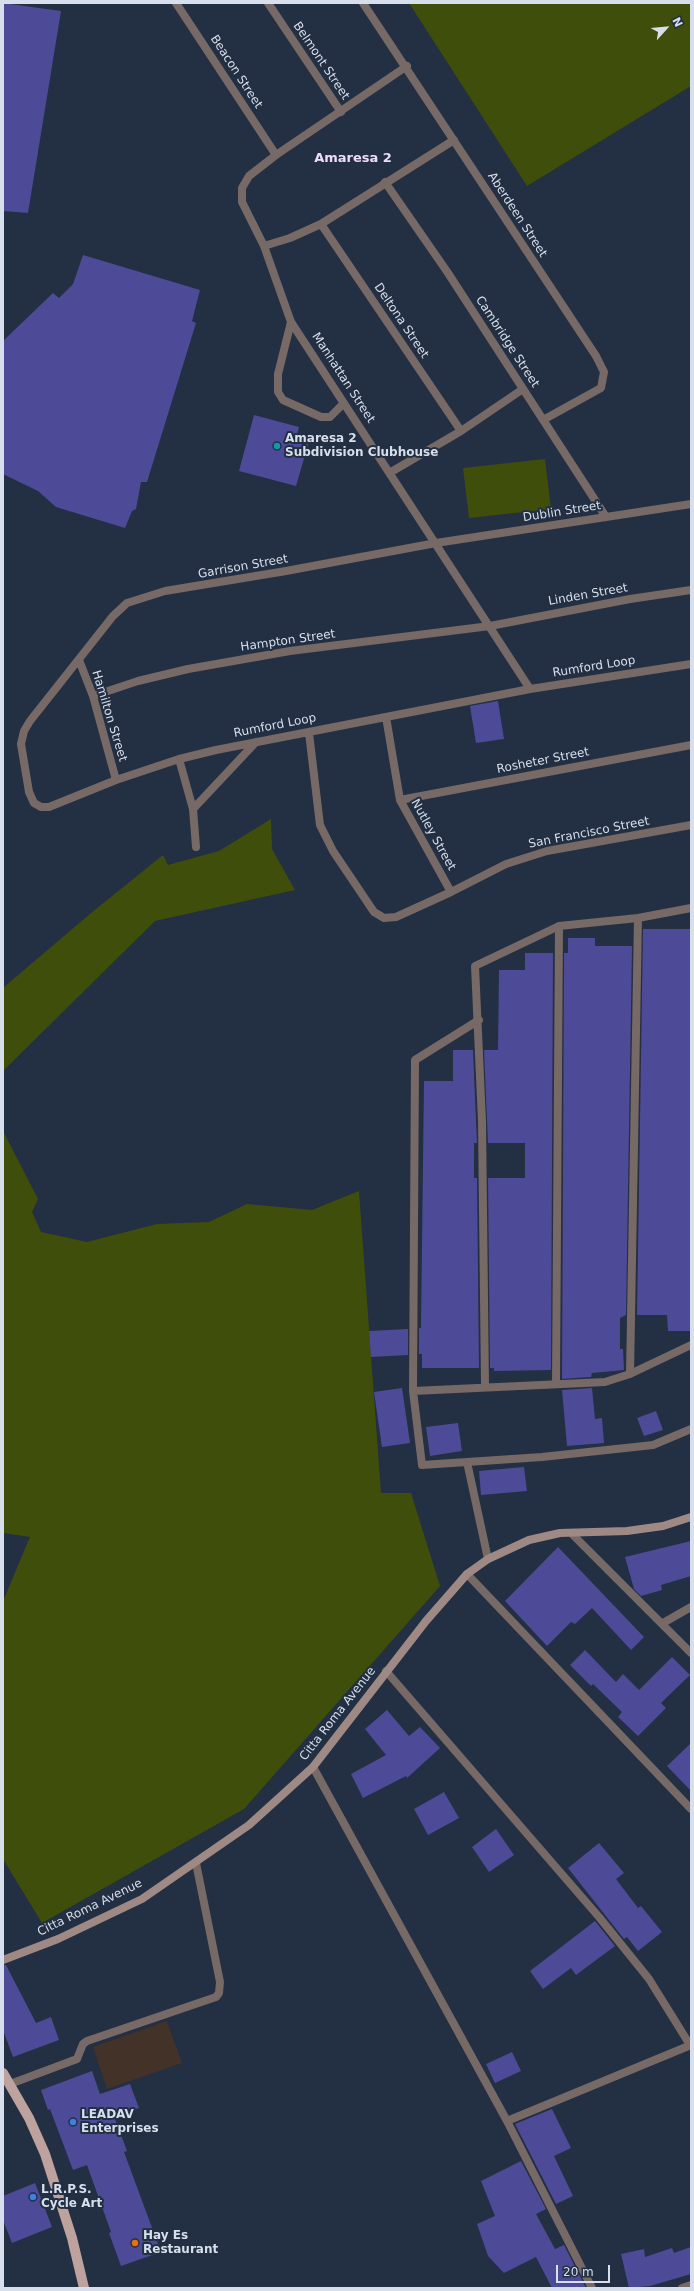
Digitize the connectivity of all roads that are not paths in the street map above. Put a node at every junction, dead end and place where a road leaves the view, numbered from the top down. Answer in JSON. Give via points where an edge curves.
{"nodes":[{"id":1,"x":176,"y":3,"type":"edge"},
{"id":2,"x":268,"y":3,"type":"edge"},
{"id":3,"x":364,"y":3,"type":"edge"},
{"id":4,"x":407,"y":66,"type":"junction"},
{"id":5,"x":341,"y":112,"type":"junction"},
{"id":6,"x":454,"y":140,"type":"junction"},
{"id":7,"x":276,"y":155,"type":"junction"},
{"id":8,"x":385,"y":182,"type":"junction"},
{"id":9,"x":321,"y":224,"type":"junction"},
{"id":10,"x":264,"y":246,"type":"junction"},
{"id":11,"x":291,"y":322,"type":"junction"},
{"id":12,"x":523,"y":389,"type":"junction"},
{"id":13,"x":344,"y":403,"type":"junction"},
{"id":14,"x":543,"y":420,"type":"junction"},
{"id":15,"x":461,"y":431,"type":"junction"},
{"id":16,"x":391,"y":472,"type":"junction"},
{"id":17,"x":691,"y":504,"type":"edge"},
{"id":18,"x":606,"y":517,"type":"junction"},
{"id":19,"x":436,"y":543,"type":"junction"},
{"id":20,"x":691,"y":590,"type":"edge"},
{"id":21,"x":490,"y":626,"type":"junction"},
{"id":22,"x":80,"y":660,"type":"junction"},
{"id":23,"x":691,"y":664,"type":"edge"},
{"id":24,"x":530,"y":689,"type":"junction"},
{"id":25,"x":93,"y":696,"type":"junction"},
{"id":26,"x":386,"y":717,"type":"junction"},
{"id":27,"x":308,"y":732,"type":"junction"},
{"id":28,"x":256,"y":742,"type":"junction"},
{"id":29,"x":691,"y":745,"type":"edge"},
{"id":30,"x":179,"y":759,"type":"junction"},
{"id":31,"x":116,"y":780,"type":"junction"},
{"id":32,"x":400,"y":800,"type":"junction"},
{"id":33,"x":193,"y":809,"type":"junction"},
{"id":34,"x":691,"y":825,"type":"edge"},
{"id":35,"x":196,"y":846,"type":"dead end"},
{"id":36,"x":451,"y":892,"type":"junction"},
{"id":37,"x":691,"y":908,"type":"edge"},
{"id":38,"x":638,"y":918,"type":"junction"},
{"id":39,"x":559,"y":926,"type":"junction"},
{"id":40,"x":479,"y":1020,"type":"junction"},
{"id":41,"x":691,"y":1345,"type":"edge"},
{"id":42,"x":630,"y":1374,"type":"junction"},
{"id":43,"x":556,"y":1383,"type":"junction"},
{"id":44,"x":485,"y":1386,"type":"junction"},
{"id":45,"x":412,"y":1391,"type":"junction"},
{"id":46,"x":691,"y":1429,"type":"edge"},
{"id":47,"x":467,"y":1462,"type":"junction"},
{"id":48,"x":691,"y":1517,"type":"edge"},
{"id":49,"x":571,"y":1533,"type":"junction"},
{"id":50,"x":488,"y":1559,"type":"junction"},
{"id":51,"x":467,"y":1574,"type":"junction"},
{"id":52,"x":691,"y":1607,"type":"edge"},
{"id":53,"x":663,"y":1623,"type":"junction"},
{"id":54,"x":691,"y":1653,"type":"edge"},
{"id":55,"x":386,"y":1671,"type":"junction"},
{"id":56,"x":312,"y":1767,"type":"junction"},
{"id":57,"x":691,"y":1808,"type":"edge"},
{"id":58,"x":196,"y":1863,"type":"junction"},
{"id":59,"x":3,"y":1960,"type":"edge"},
{"id":60,"x":691,"y":2045,"type":"edge"},
{"id":61,"x":3,"y":2073,"type":"edge"},
{"id":62,"x":10,"y":2084,"type":"junction"},
{"id":63,"x":507,"y":2120,"type":"junction"},
{"id":64,"x":691,"y":2285,"type":"edge"},
{"id":65,"x":84,"y":2288,"type":"edge"},
{"id":66,"x":592,"y":2288,"type":"edge"},
{"id":67,"x":682,"y":2288,"type":"edge"}],
"edges":[{"from":1,"to":7,"type":"street","name":"Beacon Street"},
{"from":2,"to":5,"type":"street","name":"Belmont Street"},
{"from":3,"to":4,"type":"street","name":"Aberdeen Street"},
{"from":4,"to":5,"type":"street"},
{"from":4,"to":6,"type":"street","name":"Aberdeen Street"},
{"from":5,"to":7,"type":"street"},
{"from":6,"to":8,"type":"street"},
{"from":6,"to":14,"type":"street","name":"Aberdeen Street","via":[[604,372],[601,388]]},
{"from":7,"to":10,"type":"street","name":"Manhattan Street","via":[[249,176],[242,188],[242,202]]},
{"from":8,"to":9,"type":"street"},
{"from":8,"to":12,"type":"street","name":"Cambridge Street"},
{"from":9,"to":10,"type":"street"},
{"from":9,"to":15,"type":"street","name":"Deltona Street"},
{"from":10,"to":11,"type":"street","name":"Manhattan Street"},
{"from":11,"to":13,"type":"street","name":"Manhattan Street"},
{"from":11,"to":13,"type":"street","via":[[278,374],[280,396],[283,400],[321,417],[330,417]]},
{"from":12,"to":14,"type":"street","name":"Cambridge Street"},
{"from":12,"to":15,"type":"street"},
{"from":13,"to":16,"type":"street","name":"Manhattan Street"},
{"from":14,"to":18,"type":"street","name":"Cambridge Street"},
{"from":15,"to":16,"type":"street"},
{"from":16,"to":19,"type":"street","name":"Manhattan Street"},
{"from":17,"to":18,"type":"street","name":"Dublin Street"},
{"from":18,"to":19,"type":"street","name":"Dublin Street"},
{"from":19,"to":21,"type":"street","name":"Manhattan Street"},
{"from":19,"to":22,"type":"street","name":"Garrison Street","via":[[165,591],[126,603]]},
{"from":20,"to":21,"type":"street","name":"Linden Street"},
{"from":21,"to":24,"type":"street","name":"Manhattan Street"},
{"from":21,"to":25,"type":"street","name":"Hampton Street","via":[[290,652],[195,668],[138,681]]},
{"from":22,"to":25,"type":"street","name":"Hamilton Street"},
{"from":22,"to":31,"type":"street","name":"Rumford Loop","via":[[24,731],[21,744],[29,792],[40,807],[48,807]]},
{"from":23,"to":24,"type":"street","name":"Rumford Loop"},
{"from":24,"to":26,"type":"street","name":"Rumford Loop"},
{"from":25,"to":31,"type":"street","name":"Hamilton Street"},
{"from":26,"to":27,"type":"street","name":"Rumford Loop"},
{"from":26,"to":32,"type":"street","name":"Nutley Street"},
{"from":27,"to":28,"type":"street","name":"Rumford Loop"},
{"from":27,"to":36,"type":"street","name":"San Francisco Street","via":[[320,825],[333,851],[374,912],[384,918],[396,917]]},
{"from":28,"to":30,"type":"street","name":"Rumford Loop"},
{"from":28,"to":33,"type":"street"},
{"from":29,"to":32,"type":"street","name":"Rosheter Street"},
{"from":30,"to":31,"type":"street","name":"Rumford Loop"},
{"from":30,"to":33,"type":"street"},
{"from":32,"to":36,"type":"street","name":"Nutley Street"},
{"from":33,"to":35,"type":"street"},
{"from":34,"to":36,"type":"street","name":"San Francisco Street","via":[[547,851],[506,864]]},
{"from":37,"to":38,"type":"street"},
{"from":38,"to":39,"type":"street"},
{"from":38,"to":42,"type":"street"},
{"from":39,"to":40,"type":"street","via":[[475,966]]},
{"from":39,"to":43,"type":"street"},
{"from":40,"to":44,"type":"street"},
{"from":40,"to":45,"type":"street","via":[[415,1060]]},
{"from":41,"to":42,"type":"street"},
{"from":42,"to":43,"type":"street","via":[[605,1382]]},
{"from":43,"to":44,"type":"street"},
{"from":44,"to":45,"type":"street"},
{"from":45,"to":47,"type":"street","via":[[422,1465]]},
{"from":46,"to":47,"type":"street","via":[[653,1445]]},
{"from":47,"to":50,"type":"street"},
{"from":48,"to":49,"type":"street","name":"Citta Roma Avenue","via":[[663,1526],[627,1531]]},
{"from":49,"to":50,"type":"street","name":"Citta Roma Avenue","via":[[529,1540]]},
{"from":49,"to":53,"type":"street"},
{"from":50,"to":51,"type":"street","name":"Citta Roma Avenue"},
{"from":51,"to":55,"type":"street","name":"Citta Roma Avenue"},
{"from":51,"to":57,"type":"street"},
{"from":52,"to":53,"type":"street"},
{"from":53,"to":54,"type":"street"},
{"from":55,"to":56,"type":"street","name":"Citta Roma Avenue"},
{"from":55,"to":60,"type":"street","via":[[649,1979]]},
{"from":56,"to":58,"type":"street","name":"Citta Roma Avenue","via":[[248,1825]]},
{"from":56,"to":63,"type":"street"},
{"from":58,"to":59,"type":"street","name":"Citta Roma Avenue","via":[[135,1902],[58,1939]]},
{"from":58,"to":62,"type":"street","via":[[220,1982],[219,1994],[212,2000],[87,2041],[83,2044],[77,2059]]},
{"from":60,"to":63,"type":"street"},
{"from":61,"to":62,"type":"main road"},
{"from":62,"to":65,"type":"main road","via":[[29,2118],[50,2167]]},
{"from":63,"to":66,"type":"street"},
{"from":64,"to":67,"type":"street"}]}
